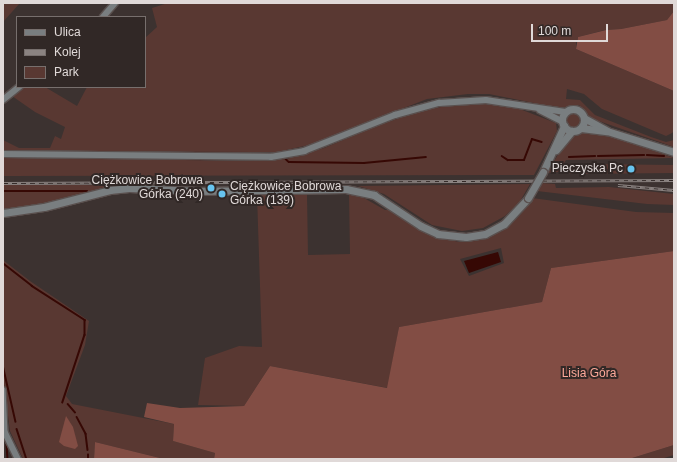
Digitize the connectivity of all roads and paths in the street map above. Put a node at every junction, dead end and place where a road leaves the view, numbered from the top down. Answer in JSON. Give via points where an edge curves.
{"nodes":[{"id":1,"x":115,"y":3,"type":"edge"},
{"id":2,"x":104,"y":16,"type":"edge"},
{"id":3,"x":18,"y":88,"type":"edge"},
{"id":4,"x":3,"y":100,"type":"edge"},
{"id":5,"x":540,"y":109,"type":"junction"},
{"id":6,"x":565,"y":112,"type":"junction"},
{"id":7,"x":584,"y":118,"type":"junction"},
{"id":8,"x":563,"y":124,"type":"junction"},
{"id":9,"x":581,"y":128,"type":"junction"},
{"id":10,"x":572,"y":131,"type":"junction"},
{"id":11,"x":607,"y":131,"type":"junction"},
{"id":12,"x":554,"y":152,"type":"junction"},
{"id":13,"x":674,"y":152,"type":"edge"},
{"id":14,"x":3,"y":154,"type":"edge"},
{"id":15,"x":3,"y":213,"type":"edge"},
{"id":16,"x":3,"y":390,"type":"edge"},
{"id":17,"x":4,"y":433,"type":"edge"},
{"id":18,"x":18,"y":459,"type":"edge"}],
"edges":[{"from":1,"to":2,"type":"street"},
{"from":3,"to":4,"type":"street"},
{"from":5,"to":6,"type":"street"},
{"from":5,"to":8,"type":"street"},
{"from":5,"to":14,"type":"street","via":[[486,100],[439,103],[395,115],[304,151],[271,157]]},
{"from":6,"to":7,"type":"street","via":[[577,109]]},
{"from":6,"to":8,"type":"street"},
{"from":7,"to":9,"type":"street"},
{"from":7,"to":11,"type":"street"},
{"from":8,"to":10,"type":"street"},
{"from":8,"to":12,"type":"street"},
{"from":9,"to":10,"type":"street"},
{"from":9,"to":11,"type":"street"},
{"from":10,"to":12,"type":"street"},
{"from":11,"to":13,"type":"street"},
{"from":12,"to":15,"type":"street","bridge":true,"via":[[528,198],[504,224],[485,234],[466,237],[438,234],[421,226],[374,195],[346,189],[122,189],[44,207]]},
{"from":16,"to":17,"type":"street"},
{"from":17,"to":18,"type":"street"}]}
